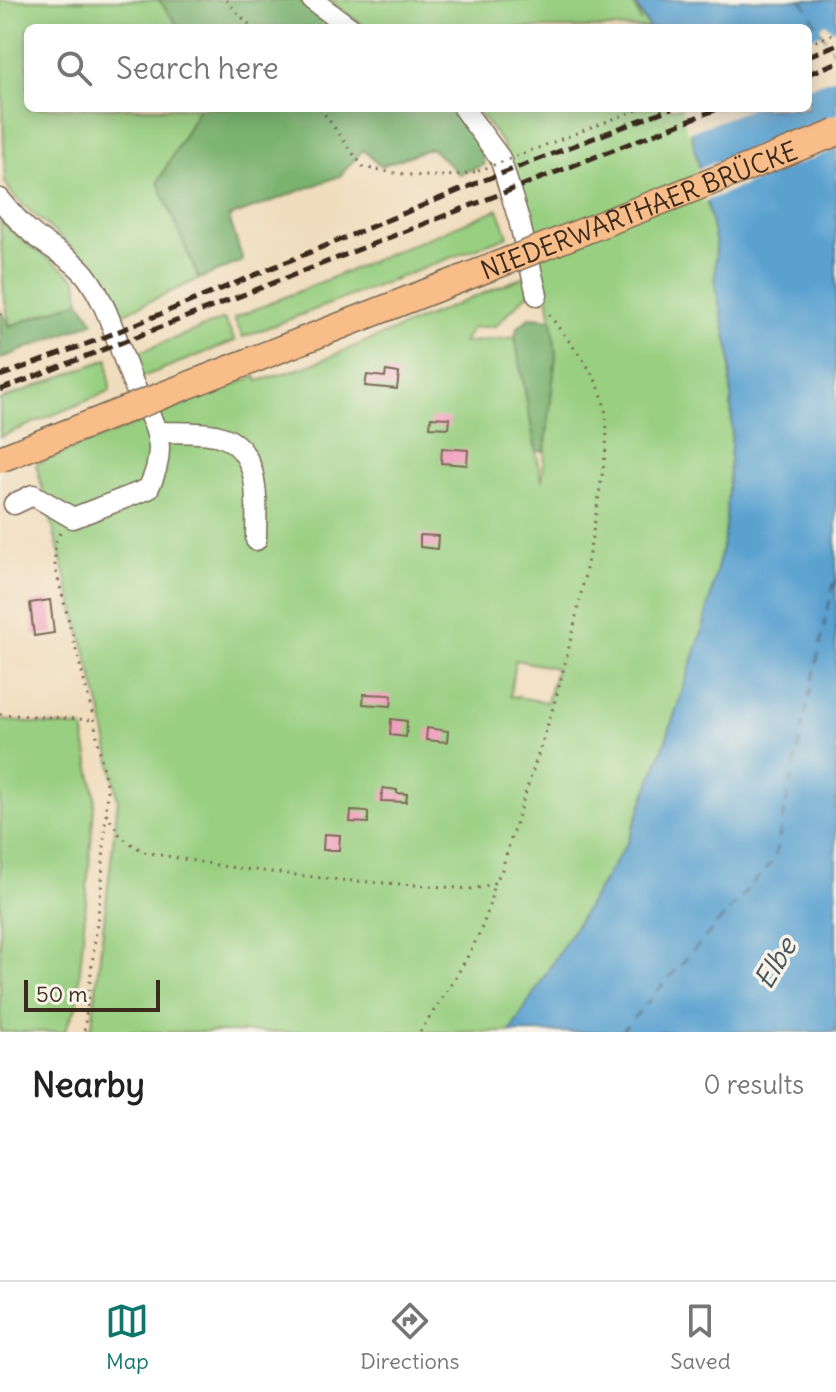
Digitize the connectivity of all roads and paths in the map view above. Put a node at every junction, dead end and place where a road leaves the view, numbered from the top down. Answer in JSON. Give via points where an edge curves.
{"nodes":[{"id":1,"x":226,"y":0,"type":"edge"},
{"id":2,"x":312,"y":0,"type":"edge"},
{"id":3,"x":248,"y":24,"type":"edge"},
{"id":4,"x":345,"y":24,"type":"edge"},
{"id":5,"x":836,"y":33,"type":"edge"},
{"id":6,"x":812,"y":42,"type":"edge"},
{"id":7,"x":323,"y":112,"type":"edge"},
{"id":8,"x":466,"y":112,"type":"edge"},
{"id":9,"x":632,"y":112,"type":"edge"},
{"id":10,"x":836,"y":133,"type":"edge"},
{"id":11,"x":0,"y":199,"type":"edge"},
{"id":12,"x":537,"y":295,"type":"joint"},
{"id":13,"x":156,"y":432,"type":"junction"},
{"id":14,"x":0,"y":459,"type":"edge"},
{"id":15,"x":14,"y":504,"type":"dead end"},
{"id":16,"x":73,"y":518,"type":"junction"},
{"id":17,"x":256,"y":540,"type":"dead end"},
{"id":18,"x":0,"y":714,"type":"edge"},
{"id":19,"x":94,"y":720,"type":"junction"},
{"id":20,"x":106,"y":813,"type":"junction"},
{"id":21,"x":493,"y":884,"type":"junction"},
{"id":22,"x":84,"y":1032,"type":"edge"},
{"id":23,"x":420,"y":1032,"type":"edge"}],
"edges":[{"from":1,"to":3,"type":"path"},
{"from":2,"to":4,"type":"lane"},
{"from":5,"to":6,"type":"path"},
{"from":7,"to":9,"type":"path","bridge":true,"via":[[363,167],[456,177]]},
{"from":8,"to":12,"type":"lane","via":[[500,158]]},
{"from":10,"to":14,"type":"main road","name":"NIEDERWARTHAER BRÜCKE","bridge":true},
{"from":11,"to":13,"type":"lane","via":[[14,217],[86,275]]},
{"from":12,"to":21,"type":"path","via":[[589,365],[605,408],[607,441],[593,536],[562,676],[501,873]]},
{"from":13,"to":16,"type":"lane","via":[[156,474],[148,489]]},
{"from":13,"to":17,"type":"lane","via":[[220,436],[238,446],[256,482]]},
{"from":15,"to":16,"type":"lane","via":[[33,495]]},
{"from":16,"to":19,"type":"path","via":[[62,528],[53,554]]},
{"from":18,"to":19,"type":"path"},
{"from":19,"to":20,"type":"path"},
{"from":20,"to":21,"type":"path","via":[[121,837],[144,852],[340,880],[474,889]]},
{"from":20,"to":22,"type":"path"},
{"from":21,"to":23,"type":"path","via":[[492,902],[464,963]]}]}
